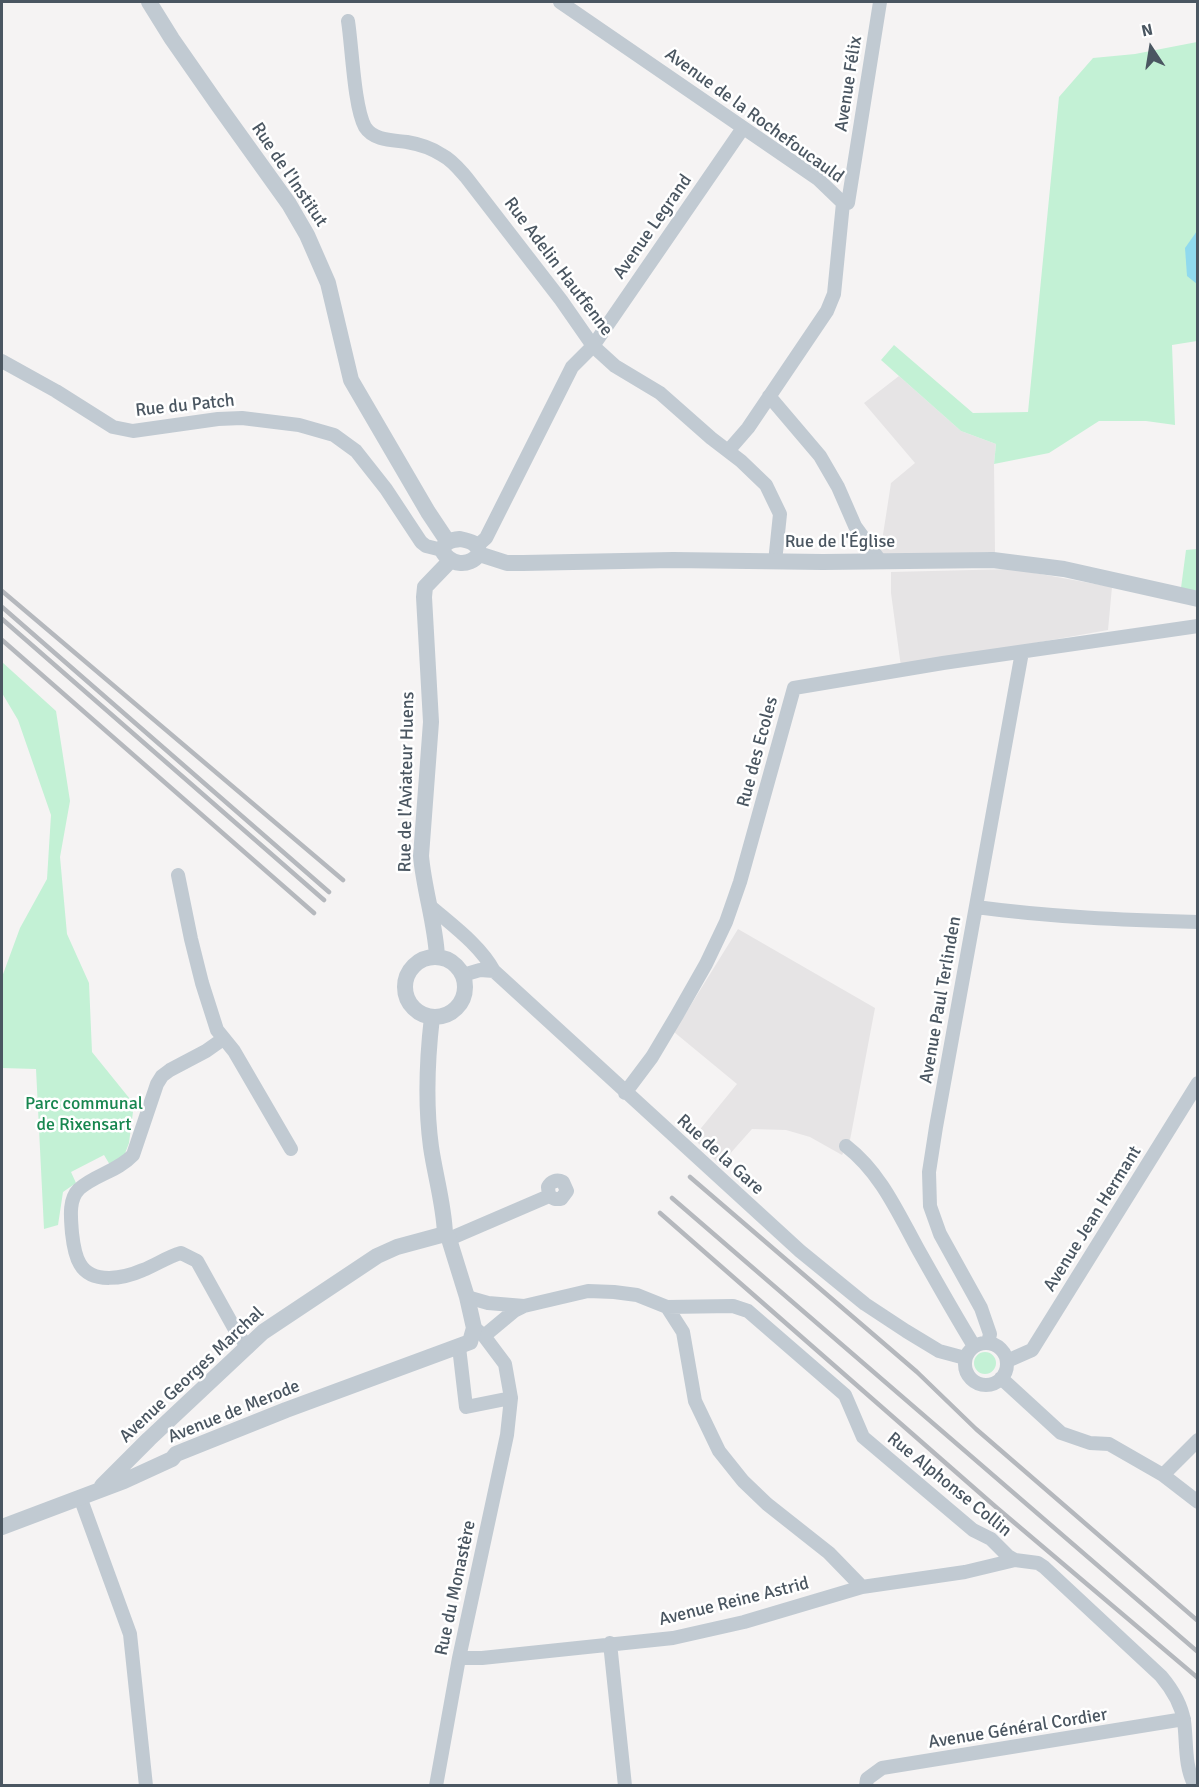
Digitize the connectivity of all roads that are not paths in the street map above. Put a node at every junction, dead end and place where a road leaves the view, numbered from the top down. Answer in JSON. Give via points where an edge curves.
{"nodes":[{"id":1,"x":149,"y":2,"type":"edge"},
{"id":2,"x":560,"y":2,"type":"edge"},
{"id":3,"x":880,"y":2,"type":"edge"},
{"id":4,"x":348,"y":21,"type":"dead end"},
{"id":5,"x":743,"y":128,"type":"junction"},
{"id":6,"x":843,"y":203,"type":"junction"},
{"id":7,"x":593,"y":346,"type":"junction"},
{"id":8,"x":2,"y":361,"type":"edge"},
{"id":9,"x":769,"y":396,"type":"junction"},
{"id":10,"x":728,"y":451,"type":"junction"},
{"id":11,"x":478,"y":550,"type":"junction"},
{"id":12,"x":447,"y":551,"type":"junction"},
{"id":13,"x":775,"y":562,"type":"junction"},
{"id":14,"x":881,"y":562,"type":"junction"},
{"id":15,"x":1197,"y":599,"type":"edge"},
{"id":16,"x":1197,"y":626,"type":"edge"},
{"id":17,"x":1022,"y":652,"type":"junction"},
{"id":18,"x":178,"y":875,"type":"dead end"},
{"id":19,"x":430,"y":906,"type":"junction"},
{"id":20,"x":976,"y":907,"type":"junction"},
{"id":21,"x":1197,"y":922,"type":"edge"},
{"id":22,"x":437,"y":956,"type":"junction"},
{"id":23,"x":494,"y":972,"type":"junction"},
{"id":24,"x":463,"y":975,"type":"junction"},
{"id":25,"x":432,"y":1017,"type":"junction"},
{"id":26,"x":223,"y":1039,"type":"junction"},
{"id":27,"x":1197,"y":1083,"type":"edge"},
{"id":28,"x":625,"y":1093,"type":"junction"},
{"id":29,"x":846,"y":1146,"type":"dead end"},
{"id":30,"x":291,"y":1149,"type":"dead end"},
{"id":31,"x":549,"y":1196,"type":"dead end"},
{"id":32,"x":447,"y":1236,"type":"junction"},
{"id":33,"x":467,"y":1297,"type":"junction"},
{"id":34,"x":524,"y":1306,"type":"junction"},
{"id":35,"x":667,"y":1307,"type":"junction"},
{"id":36,"x":479,"y":1332,"type":"junction"},
{"id":37,"x":981,"y":1345,"type":"junction"},
{"id":38,"x":248,"y":1347,"type":"junction"},
{"id":39,"x":459,"y":1347,"type":"junction"},
{"id":40,"x":965,"y":1358,"type":"junction"},
{"id":41,"x":1007,"y":1361,"type":"junction"},
{"id":42,"x":1001,"y":1378,"type":"junction"},
{"id":43,"x":511,"y":1398,"type":"junction"},
{"id":44,"x":161,"y":1429,"type":"junction"},
{"id":45,"x":1197,"y":1440,"type":"edge"},
{"id":46,"x":176,"y":1454,"type":"junction"},
{"id":47,"x":1162,"y":1475,"type":"junction"},
{"id":48,"x":99,"y":1489,"type":"junction"},
{"id":49,"x":80,"y":1497,"type":"junction"},
{"id":50,"x":1197,"y":1502,"type":"edge"},
{"id":51,"x":2,"y":1527,"type":"edge"},
{"id":52,"x":1015,"y":1560,"type":"junction"},
{"id":53,"x":862,"y":1587,"type":"junction"},
{"id":54,"x":610,"y":1643,"type":"junction"},
{"id":55,"x":459,"y":1658,"type":"junction"},
{"id":56,"x":1184,"y":1719,"type":"junction"},
{"id":57,"x":146,"y":1785,"type":"edge"},
{"id":58,"x":436,"y":1785,"type":"edge"},
{"id":59,"x":625,"y":1785,"type":"edge"},
{"id":60,"x":866,"y":1785,"type":"edge"},
{"id":61,"x":1195,"y":1785,"type":"edge"}],
"edges":[{"from":1,"to":12,"type":"street","name":"Rue de l'Institut","via":[[307,235],[328,283],[351,380]]},
{"from":2,"to":5,"type":"street","name":"Avenue de la Rochefoucauld"},
{"from":3,"to":6,"type":"street","name":"Avenue Félix","via":[[848,203]]},
{"from":4,"to":7,"type":"street","name":"Rue Adelin Hautfenne","via":[[365,127],[378,137],[409,142],[443,155],[452,163]]},
{"from":5,"to":6,"type":"street","name":"Avenue de la Rochefoucauld","via":[[818,179]]},
{"from":5,"to":7,"type":"street","name":"Avenue Legrand"},
{"from":6,"to":9,"type":"street","name":"Avenue de la Rochefoucauld","via":[[834,294]]},
{"from":7,"to":10,"type":"street","name":"Rue Adelin Hautfenne","via":[[615,366],[660,393]]},
{"from":7,"to":11,"type":"street","name":"Avenue Legrand","via":[[572,367]]},
{"from":8,"to":12,"type":"street","name":"Rue du Patch","via":[[113,427],[133,431],[242,418],[299,425],[334,435],[356,452],[421,542]]},
{"from":9,"to":10,"type":"street","name":"Avenue de la Rochefoucauld"},
{"from":9,"to":14,"type":"street","via":[[820,456],[855,526]]},
{"from":10,"to":13,"type":"street","name":"Rue Adelin Hautfenne","via":[[766,485],[775,500],[780,514]]},
{"from":11,"to":12,"type":"street","via":[[470,541],[460,539]]},
{"from":11,"to":12,"type":"street","via":[[470,562],[456,563]]},
{"from":11,"to":13,"type":"street","name":"Rue de l'Église","via":[[507,563]]},
{"from":12,"to":19,"type":"street","name":"Rue de l'Aviateur Huens","via":[[425,587],[424,597],[431,722],[421,856]]},
{"from":13,"to":14,"type":"street","name":"Rue de l'Église"},
{"from":14,"to":15,"type":"street","name":"Rue de l'Église","via":[[1015,561]]},
{"from":16,"to":17,"type":"street","name":"Rue des Ecoles"},
{"from":17,"to":20,"type":"street","name":"Avenue Paul Terlinden"},
{"from":17,"to":28,"type":"street","name":"Rue des Ecoles","via":[[794,688],[726,922],[667,1032]]},
{"from":18,"to":26,"type":"street","via":[[202,983]]},
{"from":19,"to":22,"type":"street","name":"Rue de l'Aviateur Huens"},
{"from":19,"to":23,"type":"street","via":[[477,949]]},
{"from":20,"to":21,"type":"street","via":[[1095,919]]},
{"from":20,"to":37,"type":"street","name":"Avenue Paul Terlinden","via":[[936,1127],[928,1196],[940,1234],[981,1308],[990,1334]]},
{"from":22,"to":24,"type":"street","via":[[451,961]]},
{"from":22,"to":25,"type":"street","via":[[412,966],[405,987],[412,1006]]},
{"from":23,"to":24,"type":"street","via":[[480,970]]},
{"from":23,"to":28,"type":"street","name":"Rue de la Gare"},
{"from":24,"to":25,"type":"street","via":[[464,994],[458,1005],[441,1017]]},
{"from":25,"to":32,"type":"street","via":[[427,1108]]},
{"from":26,"to":30,"type":"street","via":[[234,1051]]},
{"from":26,"to":38,"type":"street","via":[[162,1076],[133,1155],[126,1163],[79,1189],[74,1197],[72,1233],[78,1262],[87,1273],[100,1277],[126,1276],[181,1253],[197,1261]]},
{"from":27,"to":41,"type":"street","name":"Avenue Jean Hermant","via":[[1032,1350]]},
{"from":28,"to":40,"type":"street","name":"Rue de la Gare","via":[[800,1251],[866,1304],[939,1351]]},
{"from":29,"to":37,"type":"street","via":[[883,1186],[955,1316]]},
{"from":31,"to":32,"type":"street"},
{"from":32,"to":33,"type":"street"},
{"from":32,"to":38,"type":"street","name":"Avenue Georges Marchal","via":[[377,1256],[294,1310]]},
{"from":33,"to":34,"type":"street"},
{"from":33,"to":36,"type":"street"},
{"from":34,"to":35,"type":"street","name":"Rue Alphonse Collin","via":[[588,1291],[637,1295]]},
{"from":34,"to":36,"type":"street","name":"Rue Alphonse Collin"},
{"from":35,"to":52,"type":"street","name":"Rue Alphonse Collin","via":[[734,1306],[748,1311],[844,1395],[863,1437],[973,1530],[991,1539]]},
{"from":35,"to":53,"type":"street","via":[[683,1332],[695,1401],[719,1451],[767,1504],[829,1553]]},
{"from":36,"to":39,"type":"street"},
{"from":36,"to":43,"type":"street","name":"Rue du Monastère","via":[[505,1364]]},
{"from":37,"to":40,"type":"street","via":[[968,1351]]},
{"from":37,"to":41,"type":"street","via":[[1000,1348]]},
{"from":38,"to":44,"type":"street","name":"Avenue Georges Marchal"},
{"from":39,"to":43,"type":"street","via":[[466,1407]]},
{"from":39,"to":46,"type":"street","name":"Avenue de Merode"},
{"from":40,"to":42,"type":"street","via":[[968,1375],[976,1382],[994,1383]]},
{"from":41,"to":42,"type":"street"},
{"from":42,"to":47,"type":"street","via":[[1061,1433],[1090,1443],[1109,1444]]},
{"from":43,"to":55,"type":"street","name":"Rue du Monastère","via":[[507,1435]]},
{"from":44,"to":46,"type":"street","via":[[169,1452]]},
{"from":44,"to":48,"type":"street","name":"Avenue Georges Marchal"},
{"from":45,"to":47,"type":"street"},
{"from":46,"to":48,"type":"street","name":"Avenue de Merode","via":[[124,1481]]},
{"from":47,"to":50,"type":"street"},
{"from":48,"to":49,"type":"street","name":"Avenue de Merode"},
{"from":49,"to":51,"type":"street","name":"Avenue de Merode"},
{"from":49,"to":57,"type":"street","via":[[130,1634]]},
{"from":52,"to":53,"type":"street","name":"Avenue Reine Astrid"},
{"from":52,"to":56,"type":"street","name":"Rue Alphonse Collin","via":[[1038,1563],[1064,1583],[1161,1676],[1175,1694]]},
{"from":53,"to":54,"type":"street","name":"Avenue Reine Astrid","via":[[744,1622],[673,1638]]},
{"from":54,"to":55,"type":"street","name":"Avenue Reine Astrid"},
{"from":54,"to":59,"type":"street"},
{"from":55,"to":58,"type":"street","name":"Rue du Monastère"},
{"from":56,"to":60,"type":"street","name":"Avenue Général Cordier","via":[[882,1768],[867,1779]]},
{"from":56,"to":61,"type":"street","name":"Rue Alphonse Collin","via":[[1189,1771]]}]}
